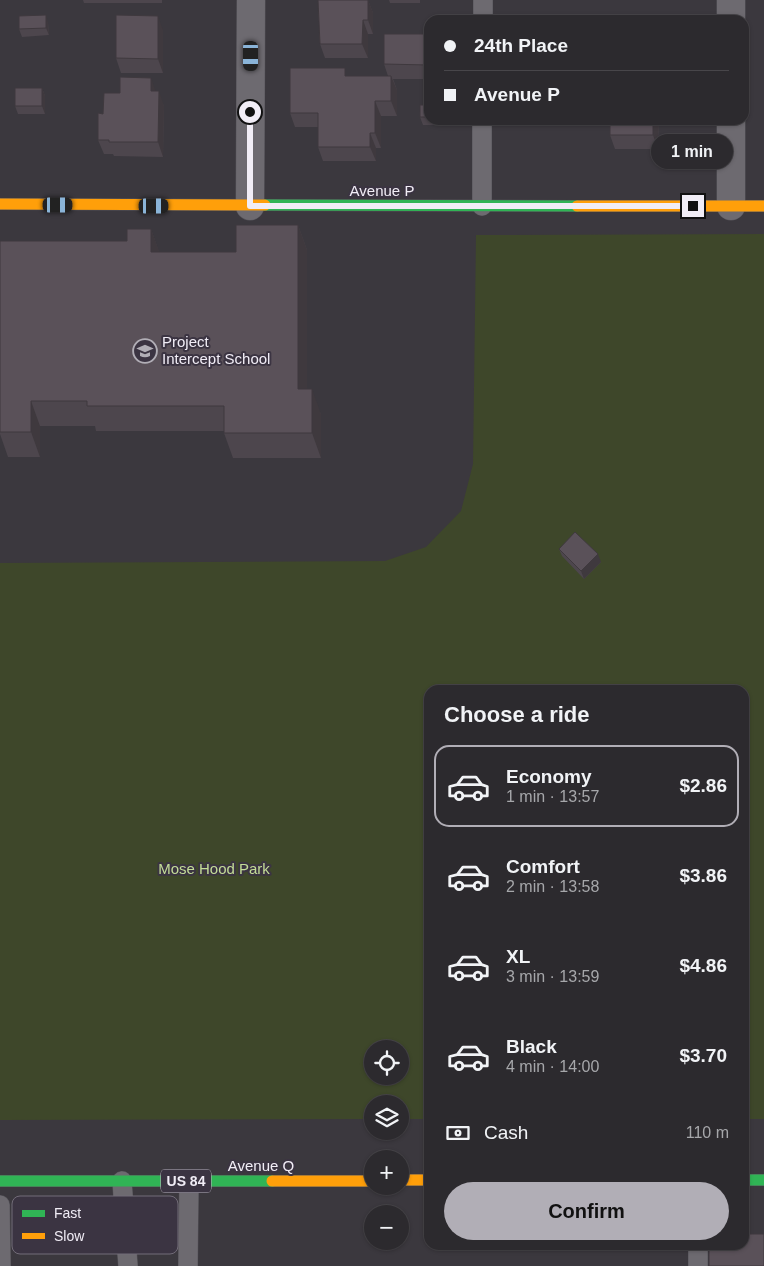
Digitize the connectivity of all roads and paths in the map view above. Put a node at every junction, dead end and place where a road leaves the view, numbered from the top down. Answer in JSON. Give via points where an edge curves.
{"nodes":[{"id":1,"x":251,"y":0,"type":"edge"},
{"id":2,"x":483,"y":0,"type":"edge"},
{"id":3,"x":731,"y":0,"type":"edge"},
{"id":4,"x":483,"y":15,"type":"edge"},
{"id":5,"x":731,"y":15,"type":"edge"},
{"id":6,"x":482,"y":125,"type":"edge"},
{"id":7,"x":731,"y":125,"type":"edge"},
{"id":8,"x":0,"y":204,"type":"edge"},
{"id":9,"x":250,"y":206,"type":"junction"},
{"id":10,"x":482,"y":206,"type":"junction"},
{"id":11,"x":731,"y":206,"type":"junction"},
{"id":12,"x":764,"y":206,"type":"edge"},
{"id":13,"x":364,"y":1180,"type":"edge"},
{"id":14,"x":409,"y":1180,"type":"edge"},
{"id":15,"x":424,"y":1180,"type":"edge"},
{"id":16,"x":749,"y":1180,"type":"edge"},
{"id":17,"x":764,"y":1180,"type":"edge"},
{"id":18,"x":0,"y":1181,"type":"edge"},
{"id":19,"x":122,"y":1181,"type":"junction"},
{"id":20,"x":189,"y":1181,"type":"junction"},
{"id":21,"x":123,"y":1196,"type":"edge"},
{"id":22,"x":0,"y":1205,"type":"edge"},
{"id":23,"x":698,"y":1250,"type":"edge"},
{"id":24,"x":1,"y":1266,"type":"edge"},
{"id":25,"x":188,"y":1266,"type":"edge"},
{"id":26,"x":698,"y":1266,"type":"edge"}],
"edges":[{"from":1,"to":9,"type":"street"},
{"from":2,"to":4,"type":"lane"},
{"from":3,"to":5,"type":"street"},
{"from":6,"to":10,"type":"lane"},
{"from":7,"to":11,"type":"street"},
{"from":8,"to":9,"type":"main road","name":"Avenue P"},
{"from":9,"to":10,"type":"main road","name":"Avenue P"},
{"from":10,"to":11,"type":"main road","name":"Avenue P"},
{"from":11,"to":12,"type":"main road","name":"Avenue P"},
{"from":13,"to":20,"type":"main road","name":"Avenue Q","number":"US 84"},
{"from":14,"to":15,"type":"main road"},
{"from":16,"to":17,"type":"main road"},
{"from":18,"to":19,"type":"main road","name":"Avenue Q","number":"US 84"},
{"from":19,"to":20,"type":"main road","name":"Avenue Q","number":"US 84"},
{"from":19,"to":21,"type":"lane"},
{"from":20,"to":25,"type":"lane"},
{"from":22,"to":24,"type":"lane"},
{"from":23,"to":26,"type":"lane"}]}
